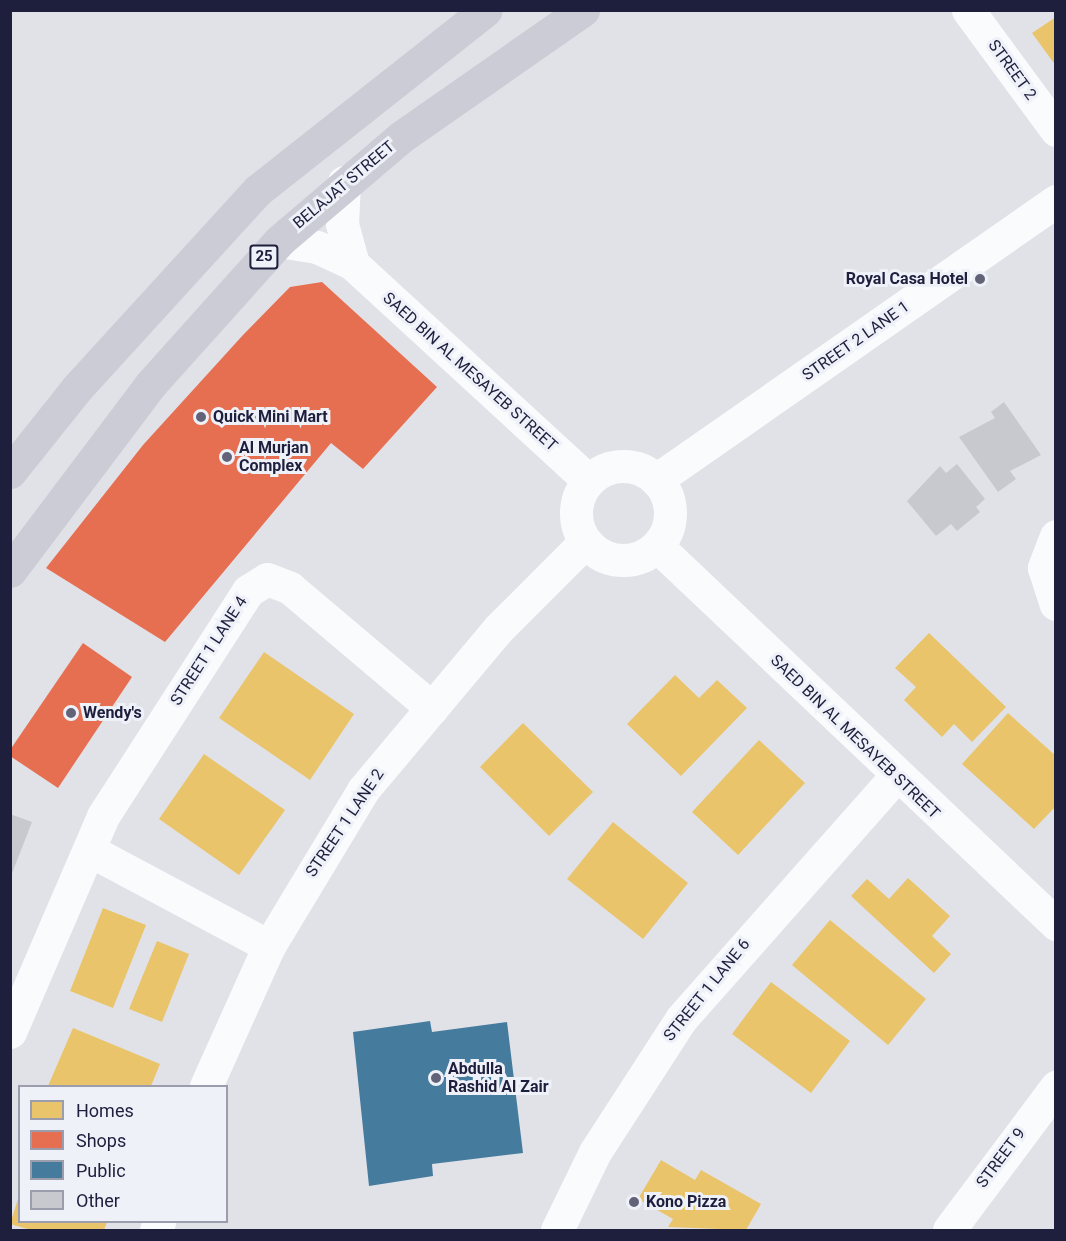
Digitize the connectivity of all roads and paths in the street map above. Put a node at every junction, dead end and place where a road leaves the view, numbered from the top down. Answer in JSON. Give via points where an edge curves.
{"nodes":[{"id":1,"x":486,"y":10,"type":"edge"},
{"id":2,"x":583,"y":10,"type":"edge"},
{"id":3,"x":968,"y":10,"type":"edge"},
{"id":4,"x":1056,"y":130,"type":"edge"},
{"id":5,"x":344,"y":182,"type":"junction"},
{"id":6,"x":1056,"y":201,"type":"edge"},
{"id":7,"x":279,"y":241,"type":"junction"},
{"id":8,"x":353,"y":264,"type":"junction"},
{"id":9,"x":10,"y":472,"type":"edge"},
{"id":10,"x":588,"y":480,"type":"junction"},
{"id":11,"x":656,"y":480,"type":"junction"},
{"id":12,"x":1056,"y":536,"type":"edge"},
{"id":13,"x":585,"y":542,"type":"junction"},
{"id":14,"x":657,"y":546,"type":"junction"},
{"id":15,"x":10,"y":571,"type":"edge"},
{"id":16,"x":1056,"y":604,"type":"edge"},
{"id":17,"x":432,"y":708,"type":"junction"},
{"id":18,"x":895,"y":777,"type":"junction"},
{"id":19,"x":89,"y":850,"type":"junction"},
{"id":20,"x":1056,"y":924,"type":"edge"},
{"id":21,"x":269,"y":946,"type":"junction"},
{"id":22,"x":10,"y":1032,"type":"edge"},
{"id":23,"x":206,"y":1085,"type":"edge"},
{"id":24,"x":1056,"y":1087,"type":"edge"},
{"id":25,"x":557,"y":1230,"type":"edge"},
{"id":26,"x":949,"y":1230,"type":"edge"}],
"edges":[{"from":1,"to":9,"type":"main road","via":[[258,190],[77,388]]},
{"from":2,"to":5,"type":"main road","name":"BELAJAT STREET","number":"25"},
{"from":3,"to":4,"type":"street","name":"STREET 2"},
{"from":5,"to":7,"type":"main road","name":"BELAJAT STREET","number":"25"},
{"from":5,"to":8,"type":"street","via":[[342,224]]},
{"from":6,"to":11,"type":"street","name":"STREET 2 LANE 1"},
{"from":7,"to":8,"type":"street","name":"SAED BIN AL MESAYEB STREET","via":[[317,247]]},
{"from":7,"to":15,"type":"main road","name":"BELAJAT STREET","number":"25","via":[[150,385]]},
{"from":8,"to":10,"type":"street","name":"SAED BIN AL MESAYEB STREET"},
{"from":10,"to":11,"type":"street","via":[[622,466]]},
{"from":10,"to":13,"type":"street","via":[[576,504]]},
{"from":11,"to":14,"type":"street","via":[[670,513]]},
{"from":12,"to":16,"type":"street","via":[[1044,568]]},
{"from":13,"to":14,"type":"street","via":[[620,561]]},
{"from":13,"to":17,"type":"street","name":"STREET 1 LANE 2","via":[[519,606]]},
{"from":14,"to":18,"type":"street","name":"SAED BIN AL MESAYEB STREET"},
{"from":17,"to":19,"type":"street","name":"STREET 1 LANE 4","via":[[290,588],[267,579],[248,591],[114,797]]},
{"from":17,"to":21,"type":"street","name":"STREET 1 LANE 2","via":[[363,790]]},
{"from":18,"to":20,"type":"street","name":"SAED BIN AL MESAYEB STREET"},
{"from":18,"to":25,"type":"street","name":"STREET 1 LANE 6","via":[[681,1019],[596,1152]]},
{"from":19,"to":21,"type":"street"},
{"from":19,"to":22,"type":"street","name":"STREET 1 LANE 4"},
{"from":21,"to":23,"type":"street","name":"STREET 1 LANE 2"},
{"from":24,"to":26,"type":"street","name":"STREET 9"}]}
